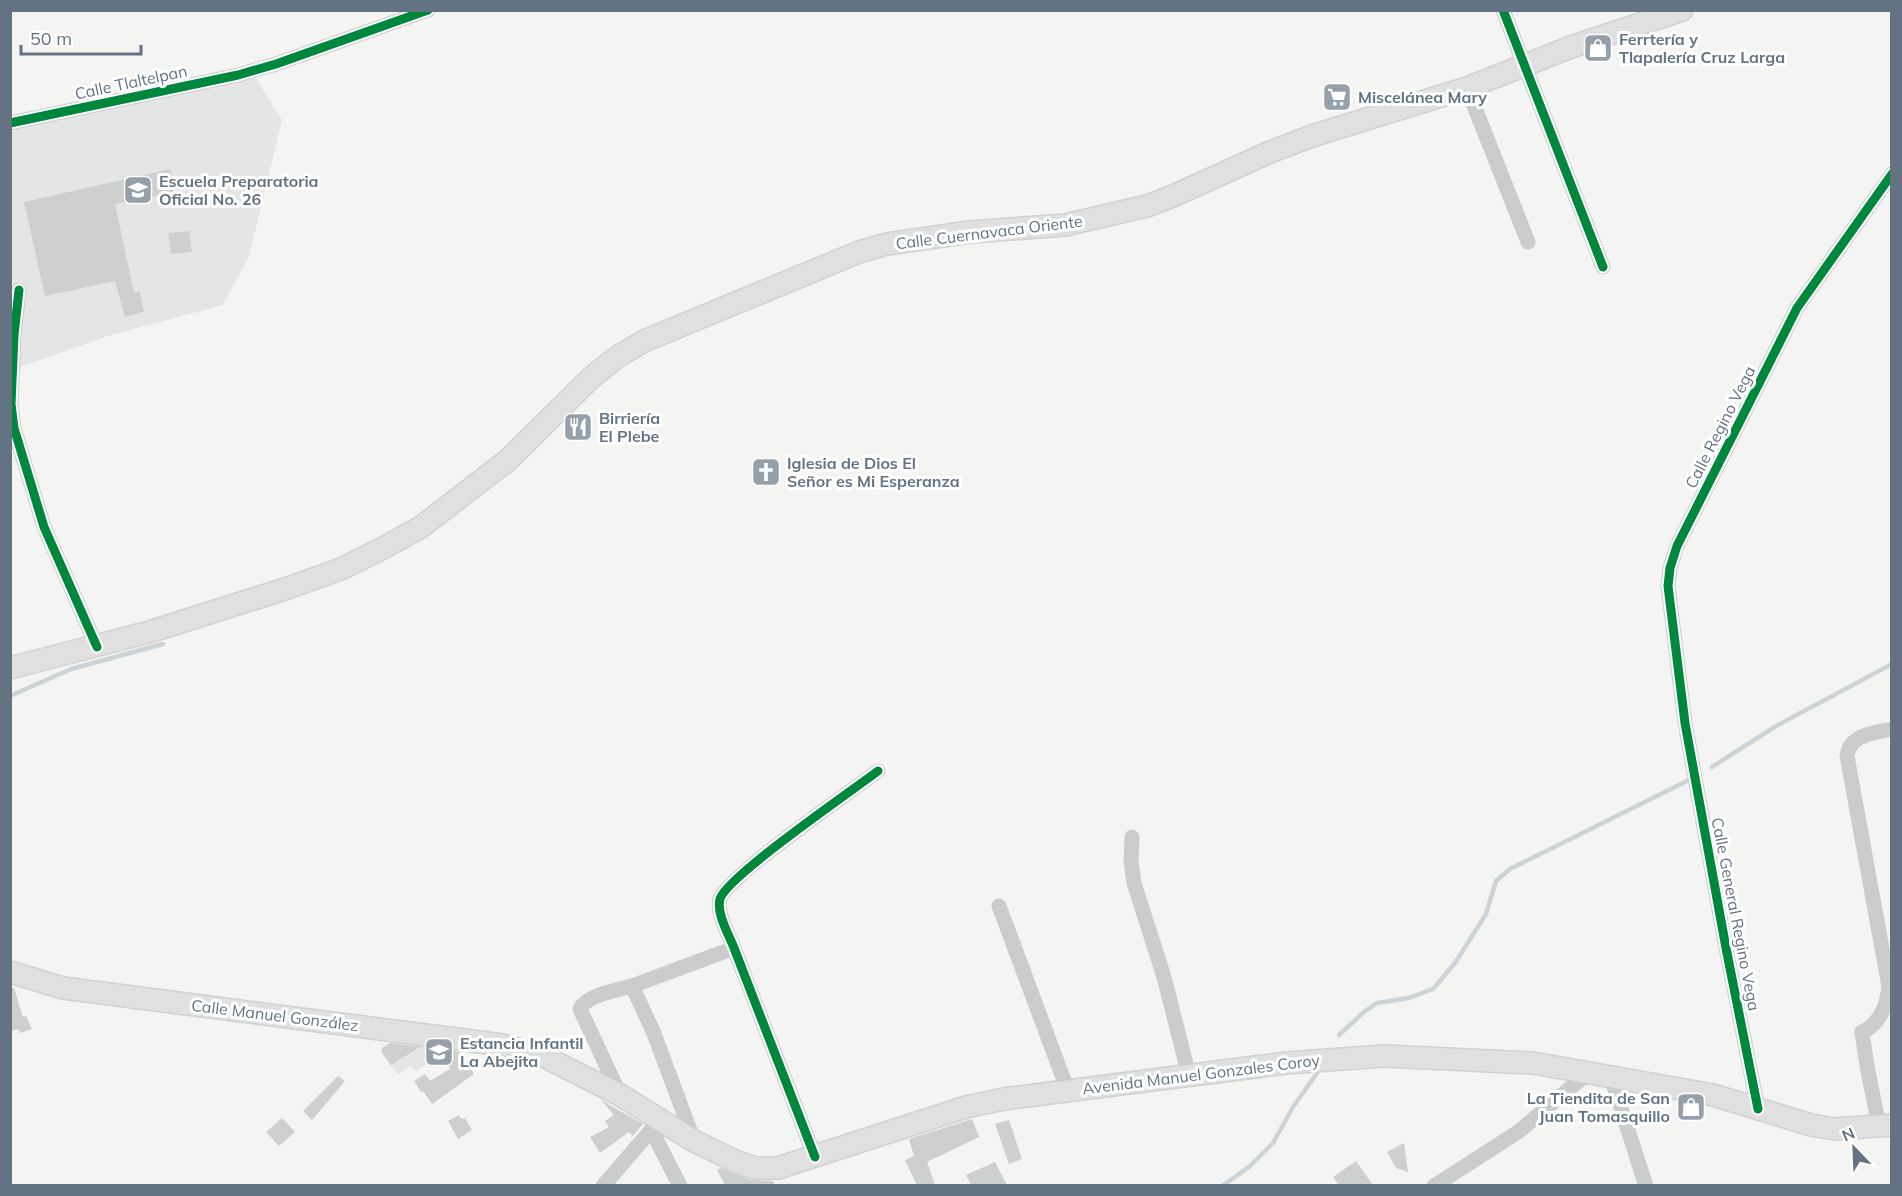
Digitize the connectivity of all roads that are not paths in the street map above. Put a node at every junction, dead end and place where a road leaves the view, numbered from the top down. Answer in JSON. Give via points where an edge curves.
{"nodes":[{"id":1,"x":428,"y":10,"type":"edge"},
{"id":2,"x":1503,"y":10,"type":"edge"},
{"id":3,"x":1672,"y":12,"type":"edge"},
{"id":4,"x":1525,"y":66,"type":"junction"},
{"id":5,"x":1467,"y":88,"type":"junction"},
{"id":6,"x":10,"y":123,"type":"edge"},
{"id":7,"x":1892,"y":174,"type":"edge"},
{"id":8,"x":1528,"y":242,"type":"dead end"},
{"id":9,"x":1603,"y":267,"type":"dead end"},
{"id":10,"x":19,"y":290,"type":"dead end"},
{"id":11,"x":98,"y":647,"type":"junction"},
{"id":12,"x":10,"y":668,"type":"edge"},
{"id":13,"x":1685,"y":723,"type":"joint"},
{"id":14,"x":1892,"y":729,"type":"edge"},
{"id":15,"x":878,"y":771,"type":"dead end"},
{"id":16,"x":1132,"y":837,"type":"dead end"},
{"id":17,"x":999,"y":906,"type":"dead end"},
{"id":18,"x":734,"y":948,"type":"junction"},
{"id":19,"x":10,"y":972,"type":"edge"},
{"id":20,"x":632,"y":986,"type":"junction"},
{"id":21,"x":541,"y":1055,"type":"joint"},
{"id":22,"x":1588,"y":1073,"type":"junction"},
{"id":23,"x":1189,"y":1076,"type":"junction"},
{"id":24,"x":1611,"y":1077,"type":"junction"},
{"id":25,"x":1068,"y":1091,"type":"junction"},
{"id":26,"x":620,"y":1095,"type":"junction"},
{"id":27,"x":1758,"y":1109,"type":"junction"},
{"id":28,"x":656,"y":1125,"type":"junction"},
{"id":29,"x":1886,"y":1126,"type":"edge"},
{"id":30,"x":694,"y":1141,"type":"junction"},
{"id":31,"x":815,"y":1157,"type":"junction"},
{"id":32,"x":603,"y":1185,"type":"edge"},
{"id":33,"x":680,"y":1185,"type":"edge"},
{"id":34,"x":1434,"y":1185,"type":"edge"},
{"id":35,"x":1646,"y":1185,"type":"edge"}],
"edges":[{"from":1,"to":6,"type":"street","name":"Calle Tlaltelpan","via":[[238,75]]},
{"from":2,"to":4,"type":"street"},
{"from":3,"to":4,"type":"main road","name":"Calle Cuernavaca Oriente"},
{"from":4,"to":5,"type":"main road","name":"Calle Cuernavaca Oriente"},
{"from":4,"to":9,"type":"street"},
{"from":5,"to":8,"type":"street"},
{"from":5,"to":11,"type":"main road","name":"Calle Cuernavaca Oriente","via":[[1312,136],[1147,206],[1065,225],[970,232],[859,252],[644,341],[616,357],[508,460],[421,527],[387,546],[341,569],[285,589]]},
{"from":7,"to":13,"type":"street","name":"Calle Regino Vega","via":[[1797,308],[1677,546],[1668,586]]},
{"from":10,"to":11,"type":"street","via":[[11,392],[14,428],[44,527]]},
{"from":11,"to":12,"type":"main road","name":"Calle Cuernavaca Oriente"},
{"from":13,"to":27,"type":"street","name":"Calle General Regino Vega"},
{"from":14,"to":29,"type":"street","via":[[1859,737],[1850,745],[1847,756],[1889,987],[1881,1014],[1874,1025],[1862,1032],[1867,1066]]},
{"from":15,"to":18,"type":"street","via":[[786,838],[723,893],[720,905]]},
{"from":16,"to":23,"type":"street","via":[[1134,883],[1164,976]]},
{"from":17,"to":25,"type":"street"},
{"from":18,"to":20,"type":"street"},
{"from":18,"to":31,"type":"street"},
{"from":19,"to":21,"type":"main road","name":"Calle Manuel González","via":[[63,988],[471,1040]]},
{"from":20,"to":26,"type":"street","via":[[591,998],[580,1009]]},
{"from":20,"to":30,"type":"street"},
{"from":21,"to":26,"type":"main road","name":"Avenida Manuel Gonzales Coroy"},
{"from":22,"to":23,"type":"main road","name":"Avenida Manuel Gonzales Coroy","via":[[1533,1063],[1385,1056],[1286,1063]]},
{"from":22,"to":24,"type":"main road","name":"Avenida Manuel Gonzales Coroy"},
{"from":22,"to":34,"type":"street","via":[[1518,1132]]},
{"from":23,"to":25,"type":"main road","name":"Avenida Manuel Gonzales Coroy"},
{"from":24,"to":27,"type":"main road","name":"Avenida Manuel Gonzales Coroy","via":[[1713,1095]]},
{"from":24,"to":35,"type":"street"},
{"from":25,"to":31,"type":"main road","name":"Avenida Manuel Gonzales Coroy","via":[[966,1107]]},
{"from":26,"to":28,"type":"main road","name":"Avenida Manuel Gonzales Coroy"},
{"from":27,"to":29,"type":"main road","name":"Avenida Manuel Gonzales Coroy","via":[[1834,1129]]},
{"from":28,"to":30,"type":"main road","name":"Avenida Manuel Gonzales Coroy"},
{"from":28,"to":32,"type":"street"},
{"from":28,"to":33,"type":"street"},
{"from":30,"to":31,"type":"main road","name":"Avenida Manuel Gonzales Coroy","via":[[755,1168],[778,1168]]}]}
